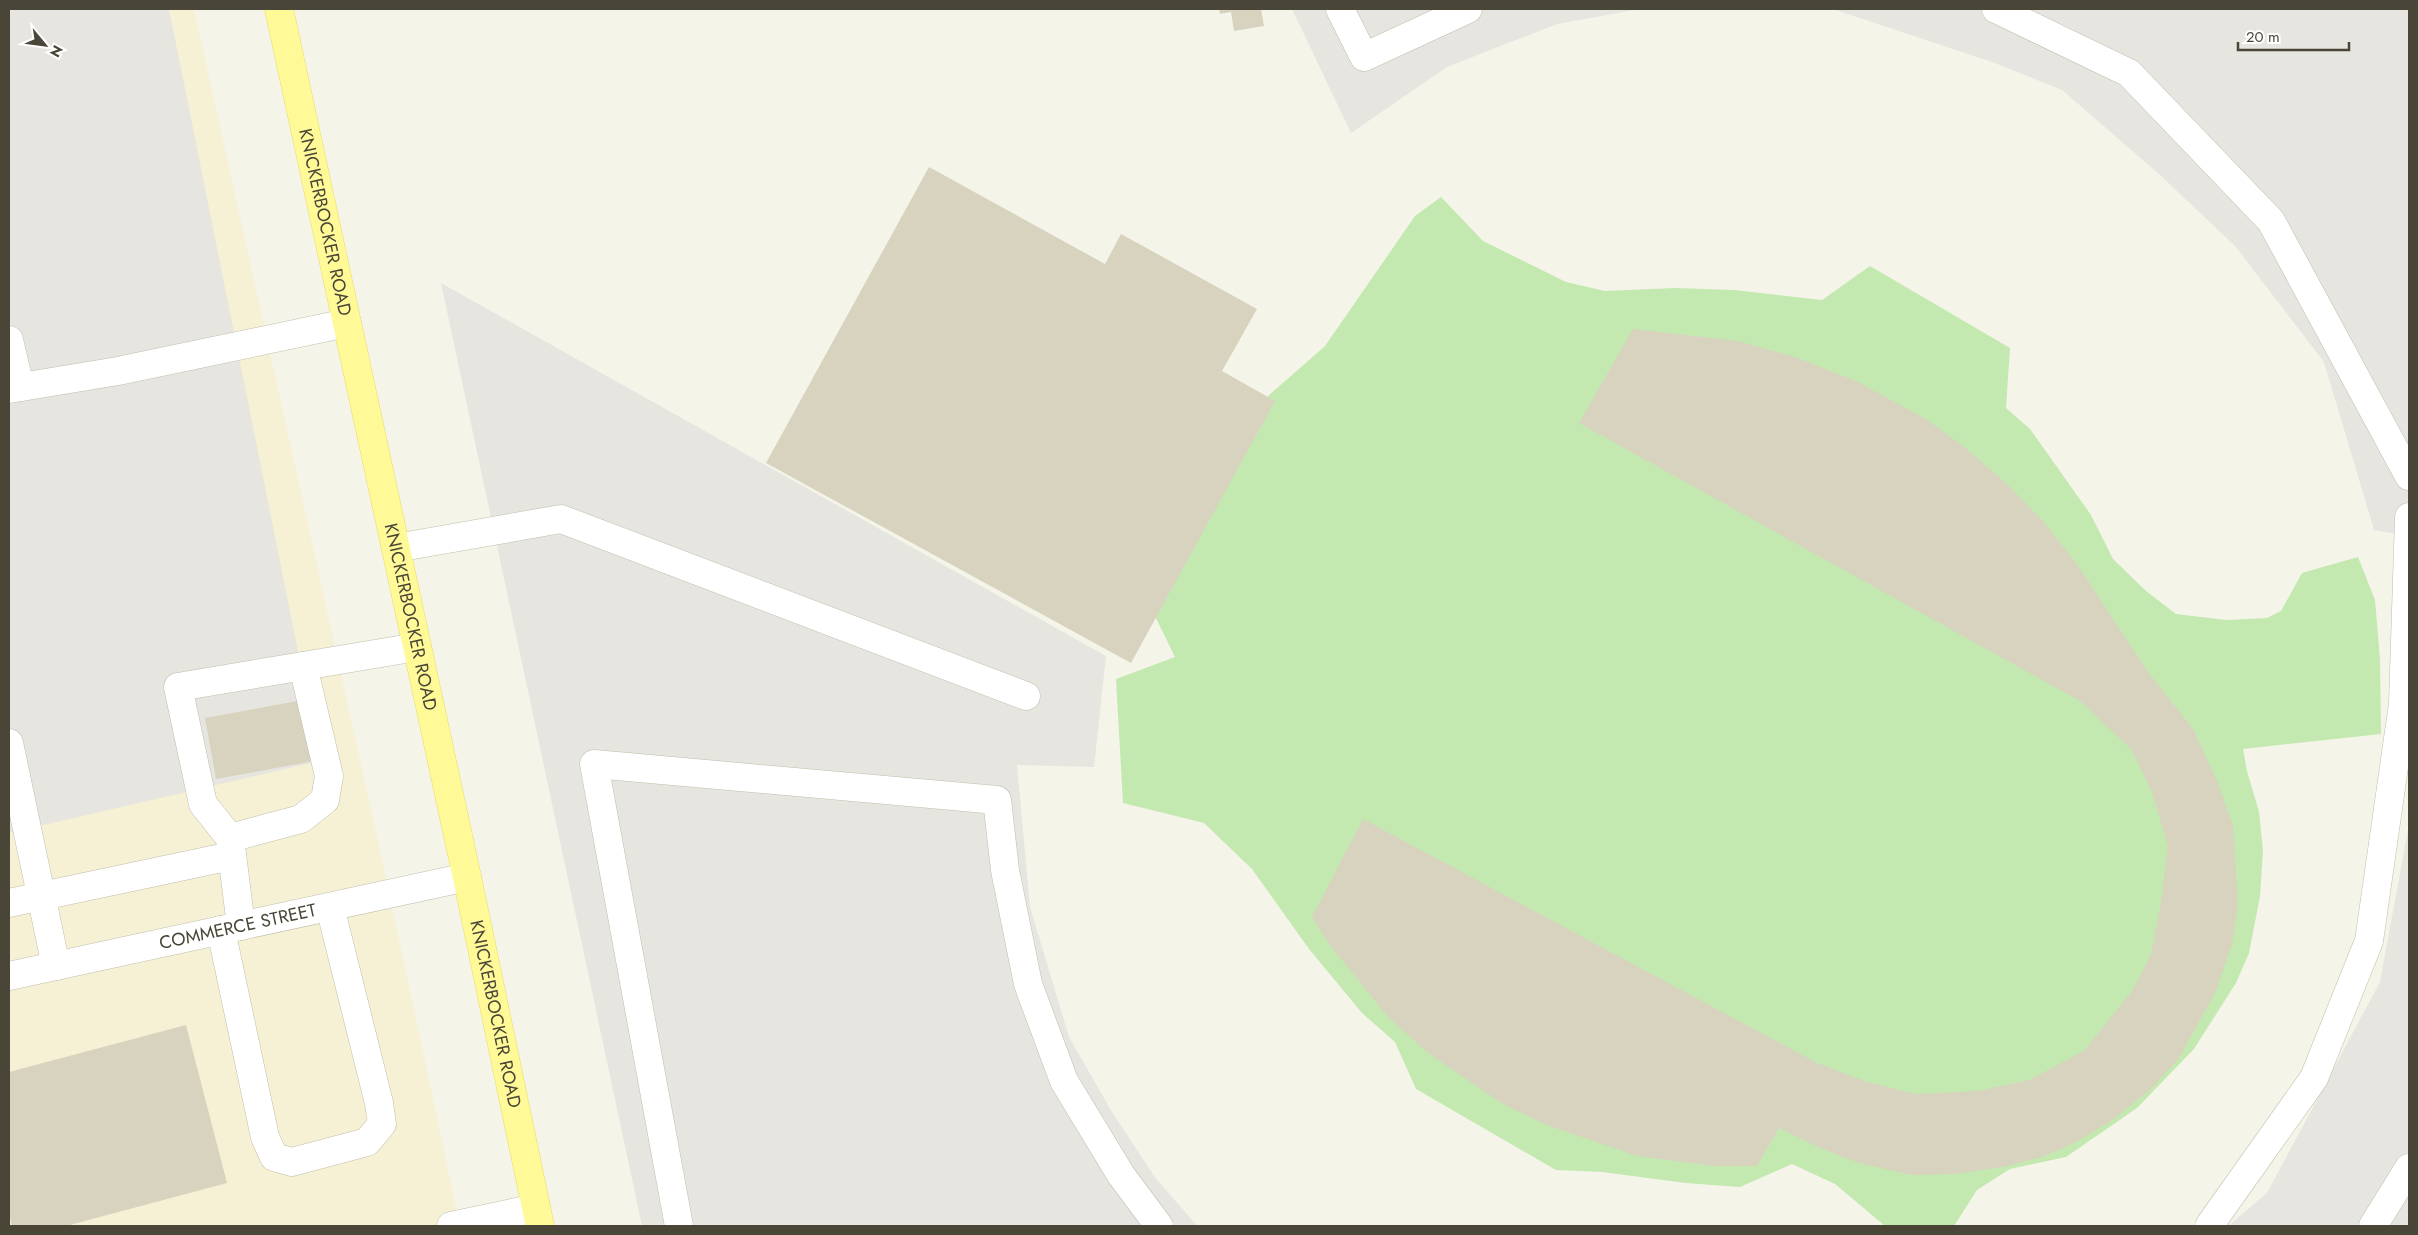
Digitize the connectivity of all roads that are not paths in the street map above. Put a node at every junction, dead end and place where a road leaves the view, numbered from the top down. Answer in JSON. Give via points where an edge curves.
{"nodes":[{"id":1,"x":279,"y":9,"type":"edge"},
{"id":2,"x":1340,"y":9,"type":"edge"},
{"id":3,"x":1468,"y":9,"type":"edge"},
{"id":4,"x":1996,"y":9,"type":"edge"},
{"id":5,"x":347,"y":323,"type":"junction"},
{"id":6,"x":9,"y":340,"type":"edge"},
{"id":7,"x":14,"y":388,"type":"edge"},
{"id":8,"x":2409,"y":476,"type":"edge"},
{"id":9,"x":2409,"y":518,"type":"edge"},
{"id":10,"x":396,"y":548,"type":"junction"},
{"id":11,"x":417,"y":647,"type":"junction"},
{"id":12,"x":303,"y":666,"type":"junction"},
{"id":13,"x":1026,"y":696,"type":"dead end"},
{"id":14,"x":2404,"y":739,"type":"edge"},
{"id":15,"x":9,"y":743,"type":"edge"},
{"id":16,"x":230,"y":847,"type":"junction"},
{"id":17,"x":467,"y":877,"type":"junction"},
{"id":18,"x":41,"y":896,"type":"junction"},
{"id":19,"x":9,"y":903,"type":"edge"},
{"id":20,"x":330,"y":907,"type":"junction"},
{"id":21,"x":231,"y":928,"type":"junction"},
{"id":22,"x":56,"y":966,"type":"junction"},
{"id":23,"x":9,"y":976,"type":"edge"},
{"id":24,"x":2409,"y":1168,"type":"edge"},
{"id":25,"x":538,"y":1217,"type":"edge"},
{"id":26,"x":450,"y":1226,"type":"edge"},
{"id":27,"x":679,"y":1226,"type":"edge"},
{"id":28,"x":1159,"y":1226,"type":"edge"},
{"id":29,"x":2209,"y":1226,"type":"edge"},
{"id":30,"x":2373,"y":1226,"type":"edge"}],
"edges":[{"from":1,"to":5,"type":"main road","name":"KNICKERBOCKER ROAD"},
{"from":2,"to":3,"type":"street","via":[[1364,57]]},
{"from":4,"to":8,"type":"street","via":[[2129,73],[2271,221]]},
{"from":5,"to":7,"type":"street","via":[[118,371]]},
{"from":5,"to":10,"type":"main road","name":"KNICKERBOCKER ROAD"},
{"from":6,"to":7,"type":"street"},
{"from":9,"to":14,"type":"street"},
{"from":10,"to":11,"type":"main road","name":"KNICKERBOCKER ROAD"},
{"from":10,"to":13,"type":"street","via":[[561,519]]},
{"from":11,"to":12,"type":"street"},
{"from":11,"to":17,"type":"main road","name":"KNICKERBOCKER ROAD"},
{"from":12,"to":16,"type":"street","via":[[329,776],[325,800],[301,819]]},
{"from":12,"to":16,"type":"street","via":[[178,687],[203,804]]},
{"from":14,"to":29,"type":"street","via":[[2369,941],[2314,1078]]},
{"from":15,"to":18,"type":"street"},
{"from":16,"to":18,"type":"street"},
{"from":16,"to":21,"type":"street"},
{"from":17,"to":20,"type":"street","name":"COMMERCE STREET"},
{"from":17,"to":25,"type":"main road","name":"KNICKERBOCKER ROAD"},
{"from":18,"to":19,"type":"street"},
{"from":18,"to":22,"type":"street"},
{"from":20,"to":21,"type":"street","name":"COMMERCE STREET"},
{"from":20,"to":21,"type":"street","via":[[382,1124],[367,1142],[292,1162],[274,1157],[265,1137]]},
{"from":21,"to":22,"type":"street","name":"COMMERCE STREET"},
{"from":22,"to":23,"type":"street","name":"COMMERCE STREET"},
{"from":24,"to":30,"type":"street"},
{"from":25,"to":26,"type":"street"},
{"from":27,"to":28,"type":"street","via":[[594,764],[997,800],[1005,870],[1028,984],[1064,1081],[1121,1175]]}]}
